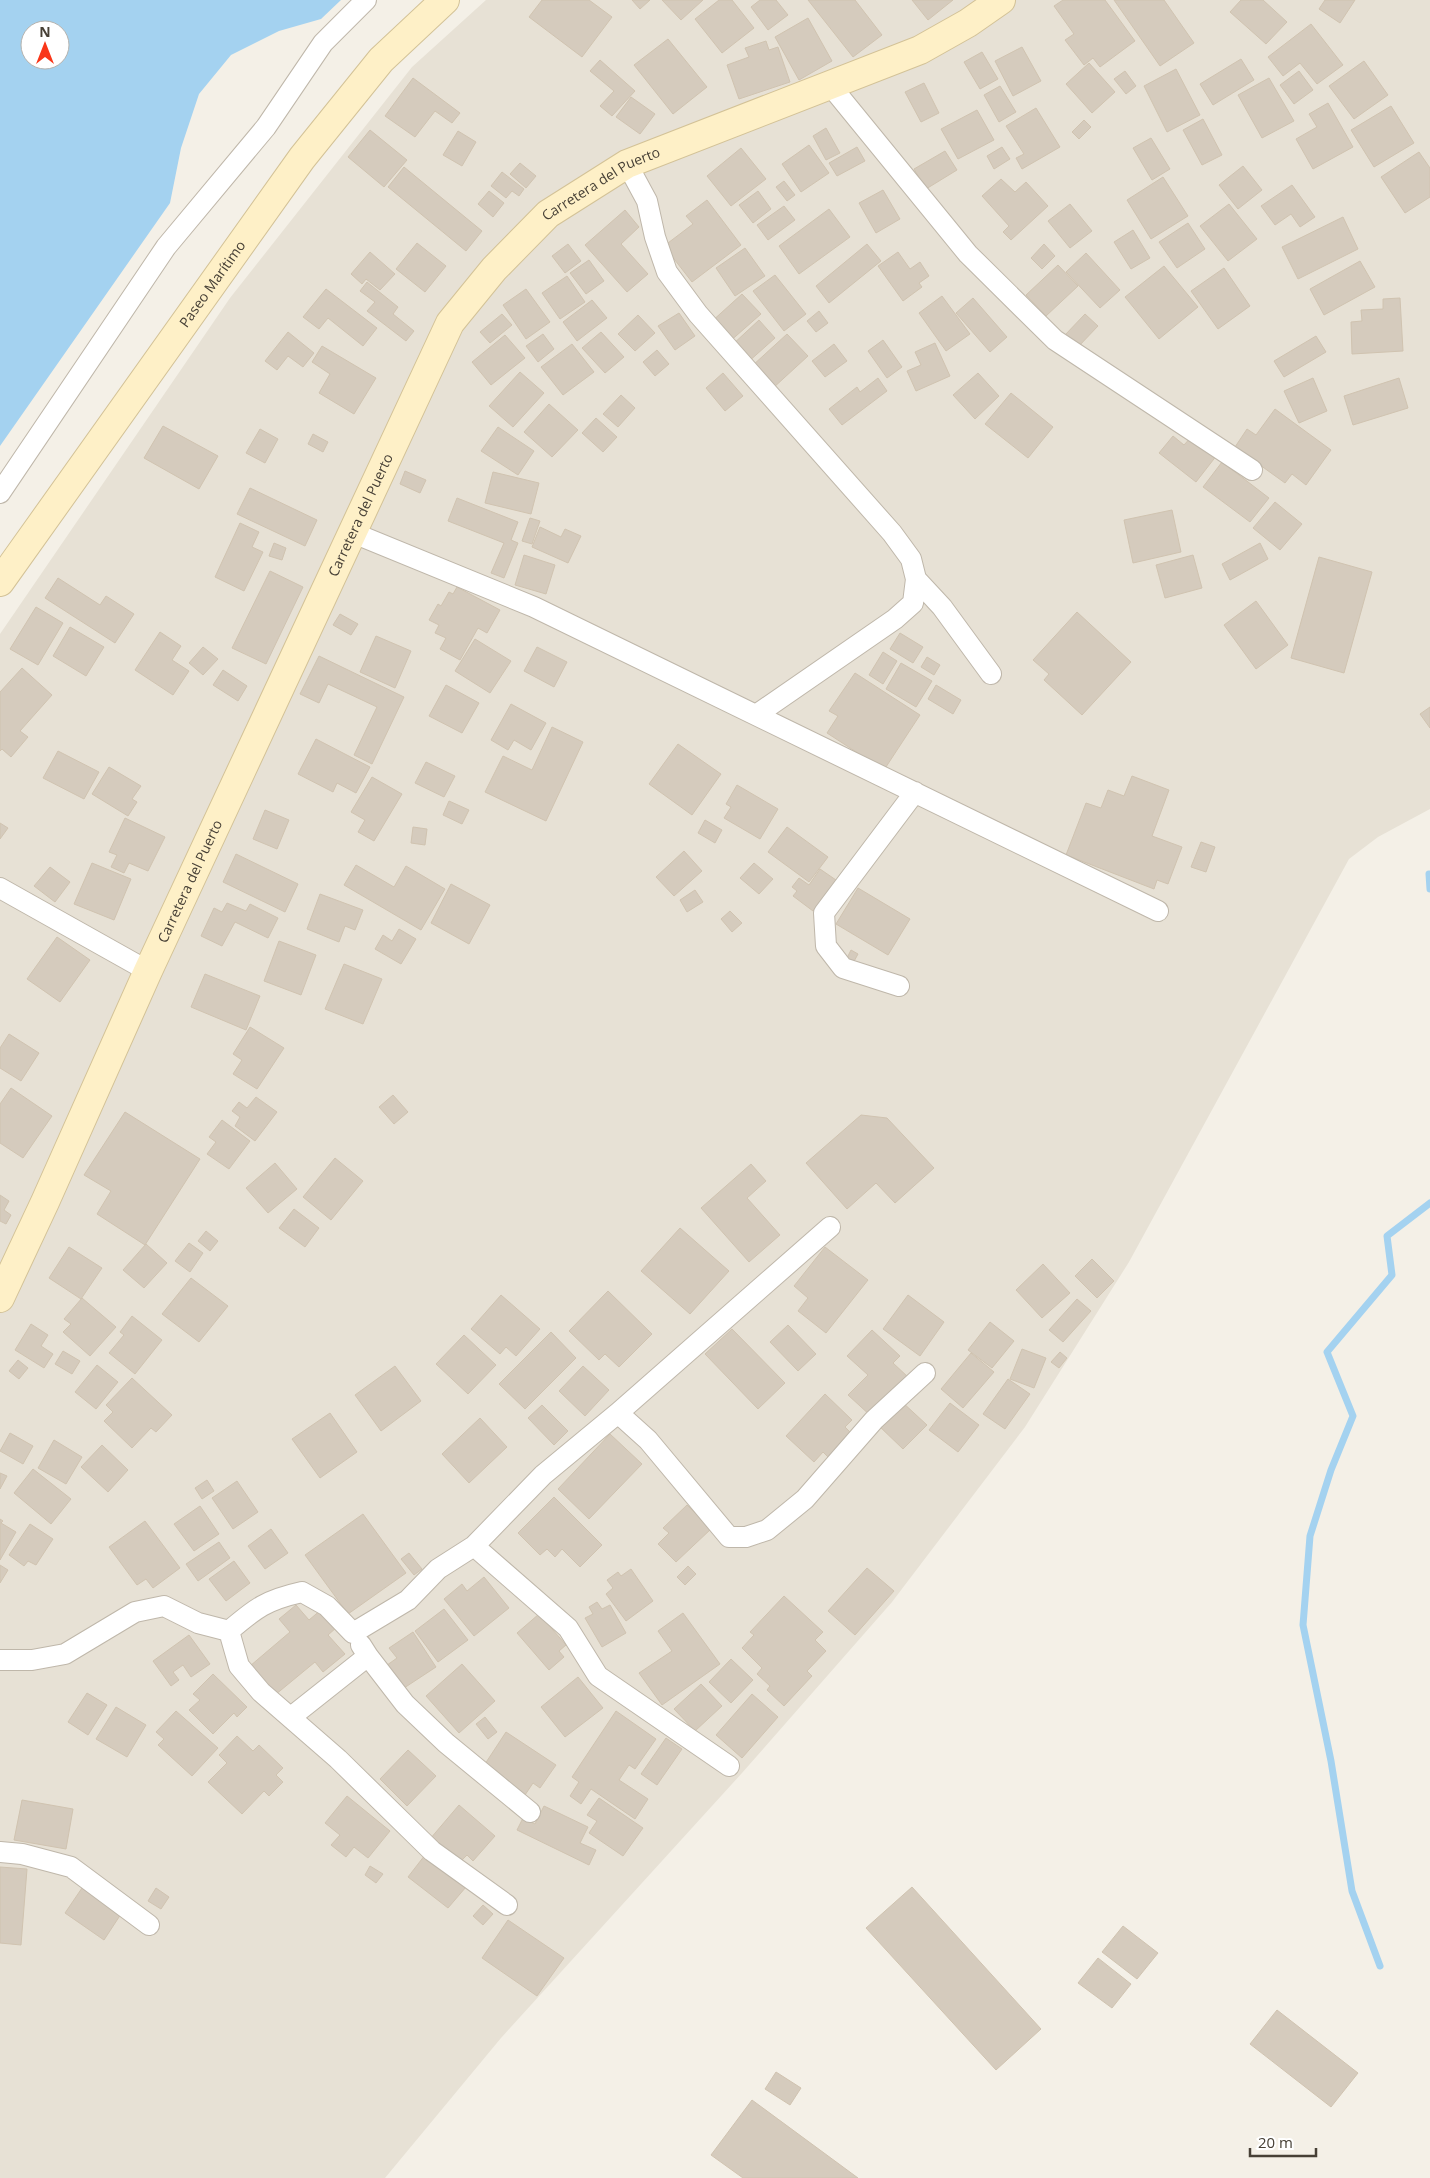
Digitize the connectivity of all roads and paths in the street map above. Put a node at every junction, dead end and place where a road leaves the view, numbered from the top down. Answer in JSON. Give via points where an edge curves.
{"nodes":[{"id":1,"x":366,"y":0,"type":"edge"},
{"id":2,"x":445,"y":0,"type":"edge"},
{"id":3,"x":1001,"y":0,"type":"edge"},
{"id":4,"x":830,"y":85,"type":"junction"},
{"id":5,"x":627,"y":164,"type":"junction"},
{"id":6,"x":1252,"y":470,"type":"dead end"},
{"id":7,"x":0,"y":493,"type":"edge"},
{"id":8,"x":351,"y":532,"type":"junction"},
{"id":9,"x":916,"y":579,"type":"junction"},
{"id":10,"x":0,"y":582,"type":"edge"},
{"id":11,"x":991,"y":674,"type":"dead end"},
{"id":12,"x":756,"y":715,"type":"junction"},
{"id":13,"x":915,"y":792,"type":"junction"},
{"id":14,"x":0,"y":888,"type":"edge"},
{"id":15,"x":1158,"y":911,"type":"dead end"},
{"id":16,"x":148,"y":971,"type":"junction"},
{"id":17,"x":898,"y":986,"type":"dead end"},
{"id":18,"x":830,"y":1227,"type":"dead end"},
{"id":19,"x":0,"y":1298,"type":"edge"},
{"id":20,"x":925,"y":1373,"type":"dead end"},
{"id":21,"x":618,"y":1413,"type":"junction"},
{"id":22,"x":474,"y":1546,"type":"junction"},
{"id":23,"x":229,"y":1631,"type":"junction"},
{"id":24,"x":353,"y":1633,"type":"junction"},
{"id":25,"x":368,"y":1656,"type":"junction"},
{"id":26,"x":0,"y":1660,"type":"edge"},
{"id":27,"x":291,"y":1717,"type":"junction"},
{"id":28,"x":729,"y":1766,"type":"dead end"},
{"id":29,"x":530,"y":1812,"type":"dead end"},
{"id":30,"x":0,"y":1852,"type":"edge"},
{"id":31,"x":507,"y":1905,"type":"dead end"},
{"id":32,"x":149,"y":1925,"type":"dead end"}],
"edges":[{"from":1,"to":7,"type":"street","via":[[323,43],[266,127],[166,247]]},
{"from":2,"to":10,"type":"main road","name":"Paseo Marítimo","via":[[381,60],[302,158]]},
{"from":3,"to":4,"type":"main road","name":"Carretera del Puerto","via":[[920,50]]},
{"from":4,"to":5,"type":"main road","name":"Carretera del Puerto"},
{"from":4,"to":6,"type":"street","via":[[968,254],[1055,340]]},
{"from":5,"to":8,"type":"main road","name":"Carretera del Puerto","via":[[548,214],[494,269],[450,323]]},
{"from":5,"to":9,"type":"street","via":[[647,201],[667,272],[698,314],[892,533],[911,559]]},
{"from":8,"to":12,"type":"street","via":[[534,607]]},
{"from":8,"to":16,"type":"main road","name":"Carretera del Puerto"},
{"from":9,"to":11,"type":"street","via":[[942,607]]},
{"from":9,"to":12,"type":"street","via":[[913,603],[895,619]]},
{"from":12,"to":13,"type":"street"},
{"from":13,"to":15,"type":"street"},
{"from":13,"to":17,"type":"street","via":[[824,913],[826,946],[842,968]]},
{"from":14,"to":16,"type":"street"},
{"from":16,"to":19,"type":"main road","name":"Carretera del Puerto"},
{"from":18,"to":21,"type":"street"},
{"from":20,"to":21,"type":"street","via":[[874,1420],[805,1499],[767,1530],[746,1537],[729,1537],[648,1440]]},
{"from":21,"to":22,"type":"street","via":[[543,1475]]},
{"from":22,"to":24,"type":"street","via":[[438,1569],[408,1600]]},
{"from":22,"to":28,"type":"street","via":[[568,1628],[598,1676]]},
{"from":23,"to":24,"type":"street","via":[[260,1606],[302,1592],[327,1606]]},
{"from":23,"to":26,"type":"street","via":[[198,1623],[164,1606],[135,1612],[65,1654],[32,1660]]},
{"from":23,"to":27,"type":"street","via":[[239,1666],[261,1692]]},
{"from":24,"to":25,"type":"street"},
{"from":25,"to":27,"type":"street"},
{"from":25,"to":29,"type":"street","via":[[405,1704],[446,1743]]},
{"from":27,"to":31,"type":"street","via":[[432,1851]]},
{"from":30,"to":32,"type":"street","via":[[22,1854],[71,1867]]}]}
